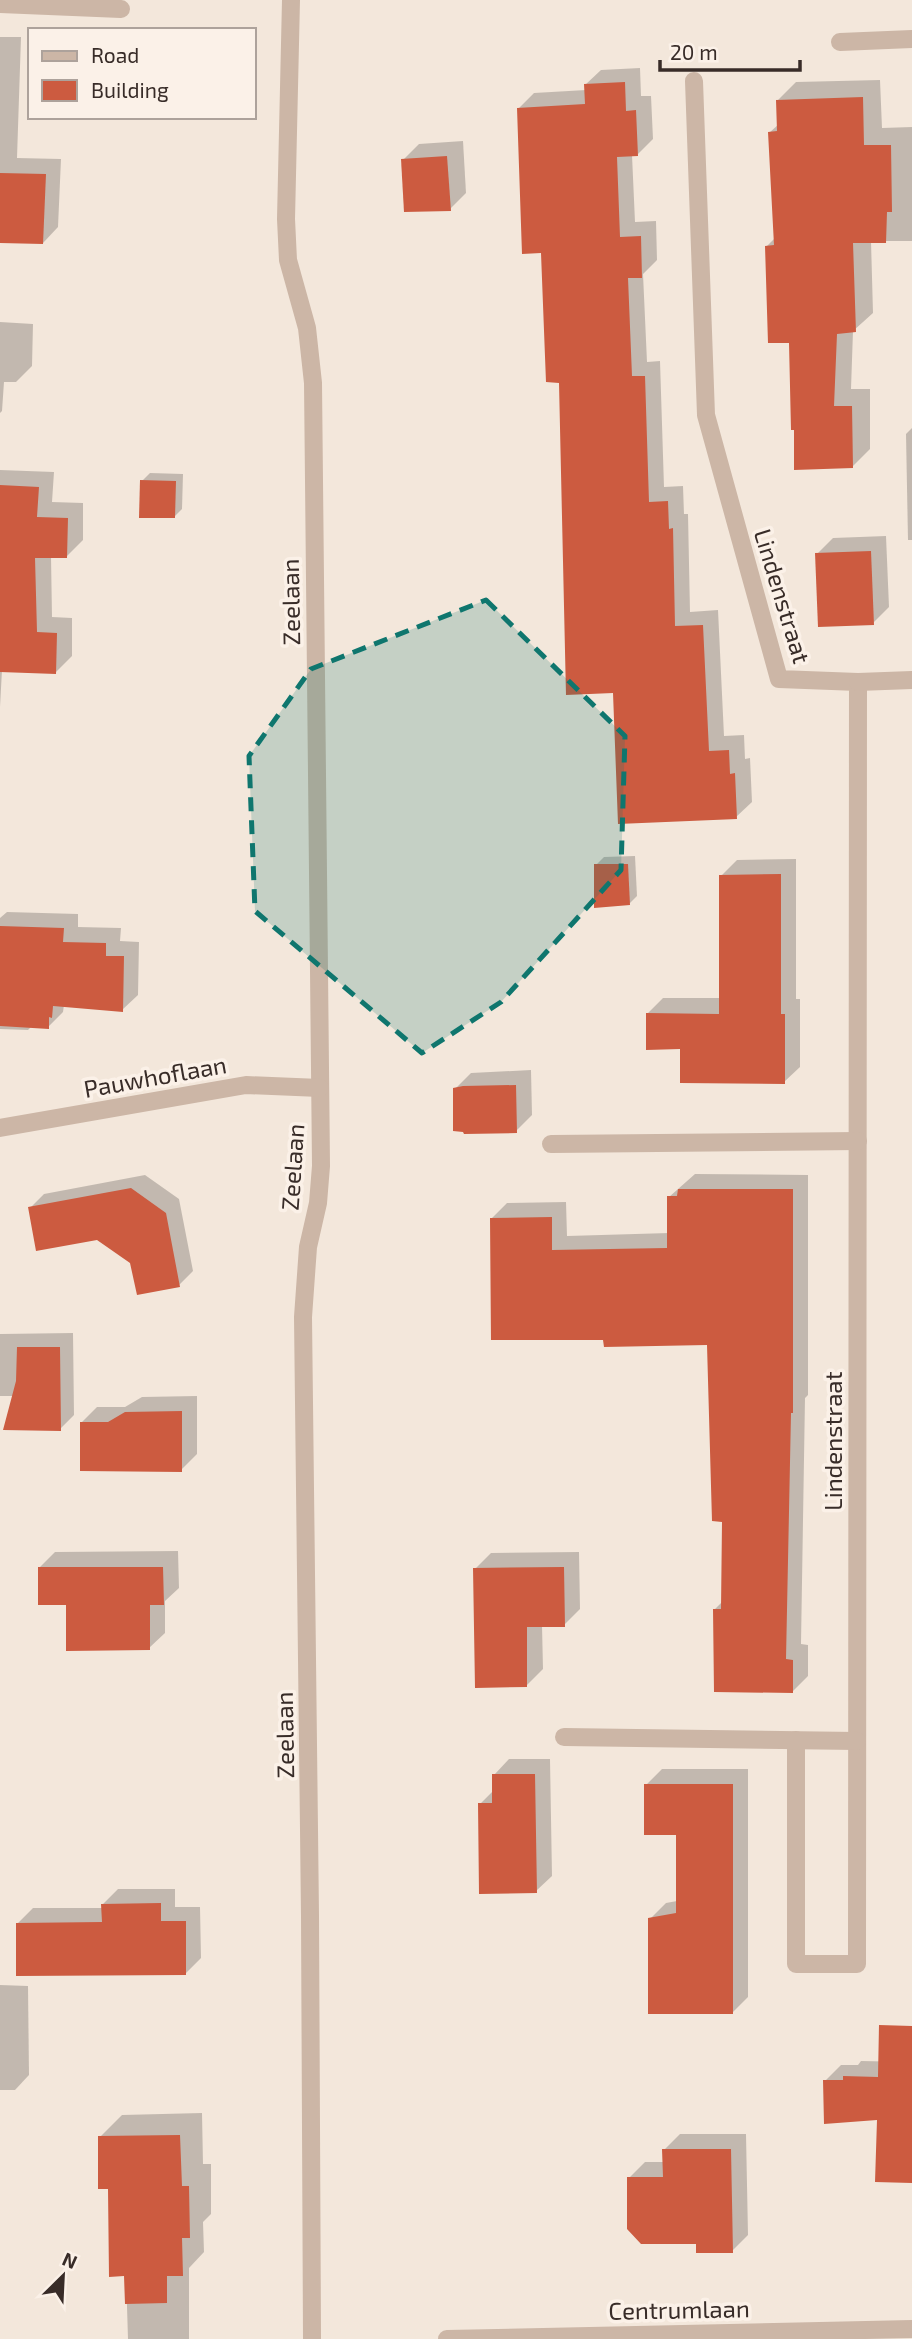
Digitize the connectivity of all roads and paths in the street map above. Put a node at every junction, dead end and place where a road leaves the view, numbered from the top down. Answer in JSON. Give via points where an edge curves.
{"nodes":[{"id":1,"x":290,"y":0,"type":"edge"},
{"id":2,"x":0,"y":4,"type":"edge"},
{"id":3,"x":121,"y":9,"type":"dead end"},
{"id":4,"x":912,"y":39,"type":"edge"},
{"id":5,"x":840,"y":42,"type":"dead end"},
{"id":6,"x":694,"y":81,"type":"dead end"},
{"id":7,"x":912,"y":680,"type":"edge"},
{"id":8,"x":858,"y":682,"type":"junction"},
{"id":9,"x":320,"y":1088,"type":"junction"},
{"id":10,"x":0,"y":1128,"type":"edge"},
{"id":11,"x":858,"y":1141,"type":"junction"},
{"id":12,"x":551,"y":1144,"type":"dead end"},
{"id":13,"x":564,"y":1737,"type":"dead end"},
{"id":14,"x":796,"y":1740,"type":"junction"},
{"id":15,"x":857,"y":1741,"type":"junction"},
{"id":16,"x":912,"y":2329,"type":"edge"},
{"id":17,"x":312,"y":2339,"type":"edge"},
{"id":18,"x":447,"y":2339,"type":"edge"}],
"edges":[{"from":1,"to":9,"type":"street","name":"Zeelaan","via":[[286,233],[288,260],[307,328],[313,383]]},
{"from":2,"to":3,"type":"street"},
{"from":4,"to":5,"type":"street"},
{"from":6,"to":8,"type":"street","name":"Lindenstraat","via":[[706,415],[779,679]]},
{"from":7,"to":8,"type":"street"},
{"from":8,"to":11,"type":"street","name":"Lindenstraat"},
{"from":9,"to":10,"type":"street","name":"Pauwhoflaan","via":[[246,1085]]},
{"from":9,"to":17,"type":"street","name":"Zeelaan","via":[[321,1166],[303,1317]]},
{"from":11,"to":12,"type":"street"},
{"from":11,"to":15,"type":"street","name":"Lindenstraat"},
{"from":13,"to":14,"type":"street"},
{"from":14,"to":15,"type":"street"},
{"from":14,"to":15,"type":"street","name":"Lindenstraat","via":[[796,1964],[857,1964]]},
{"from":16,"to":18,"type":"street","name":"Centrumlaan"}]}
